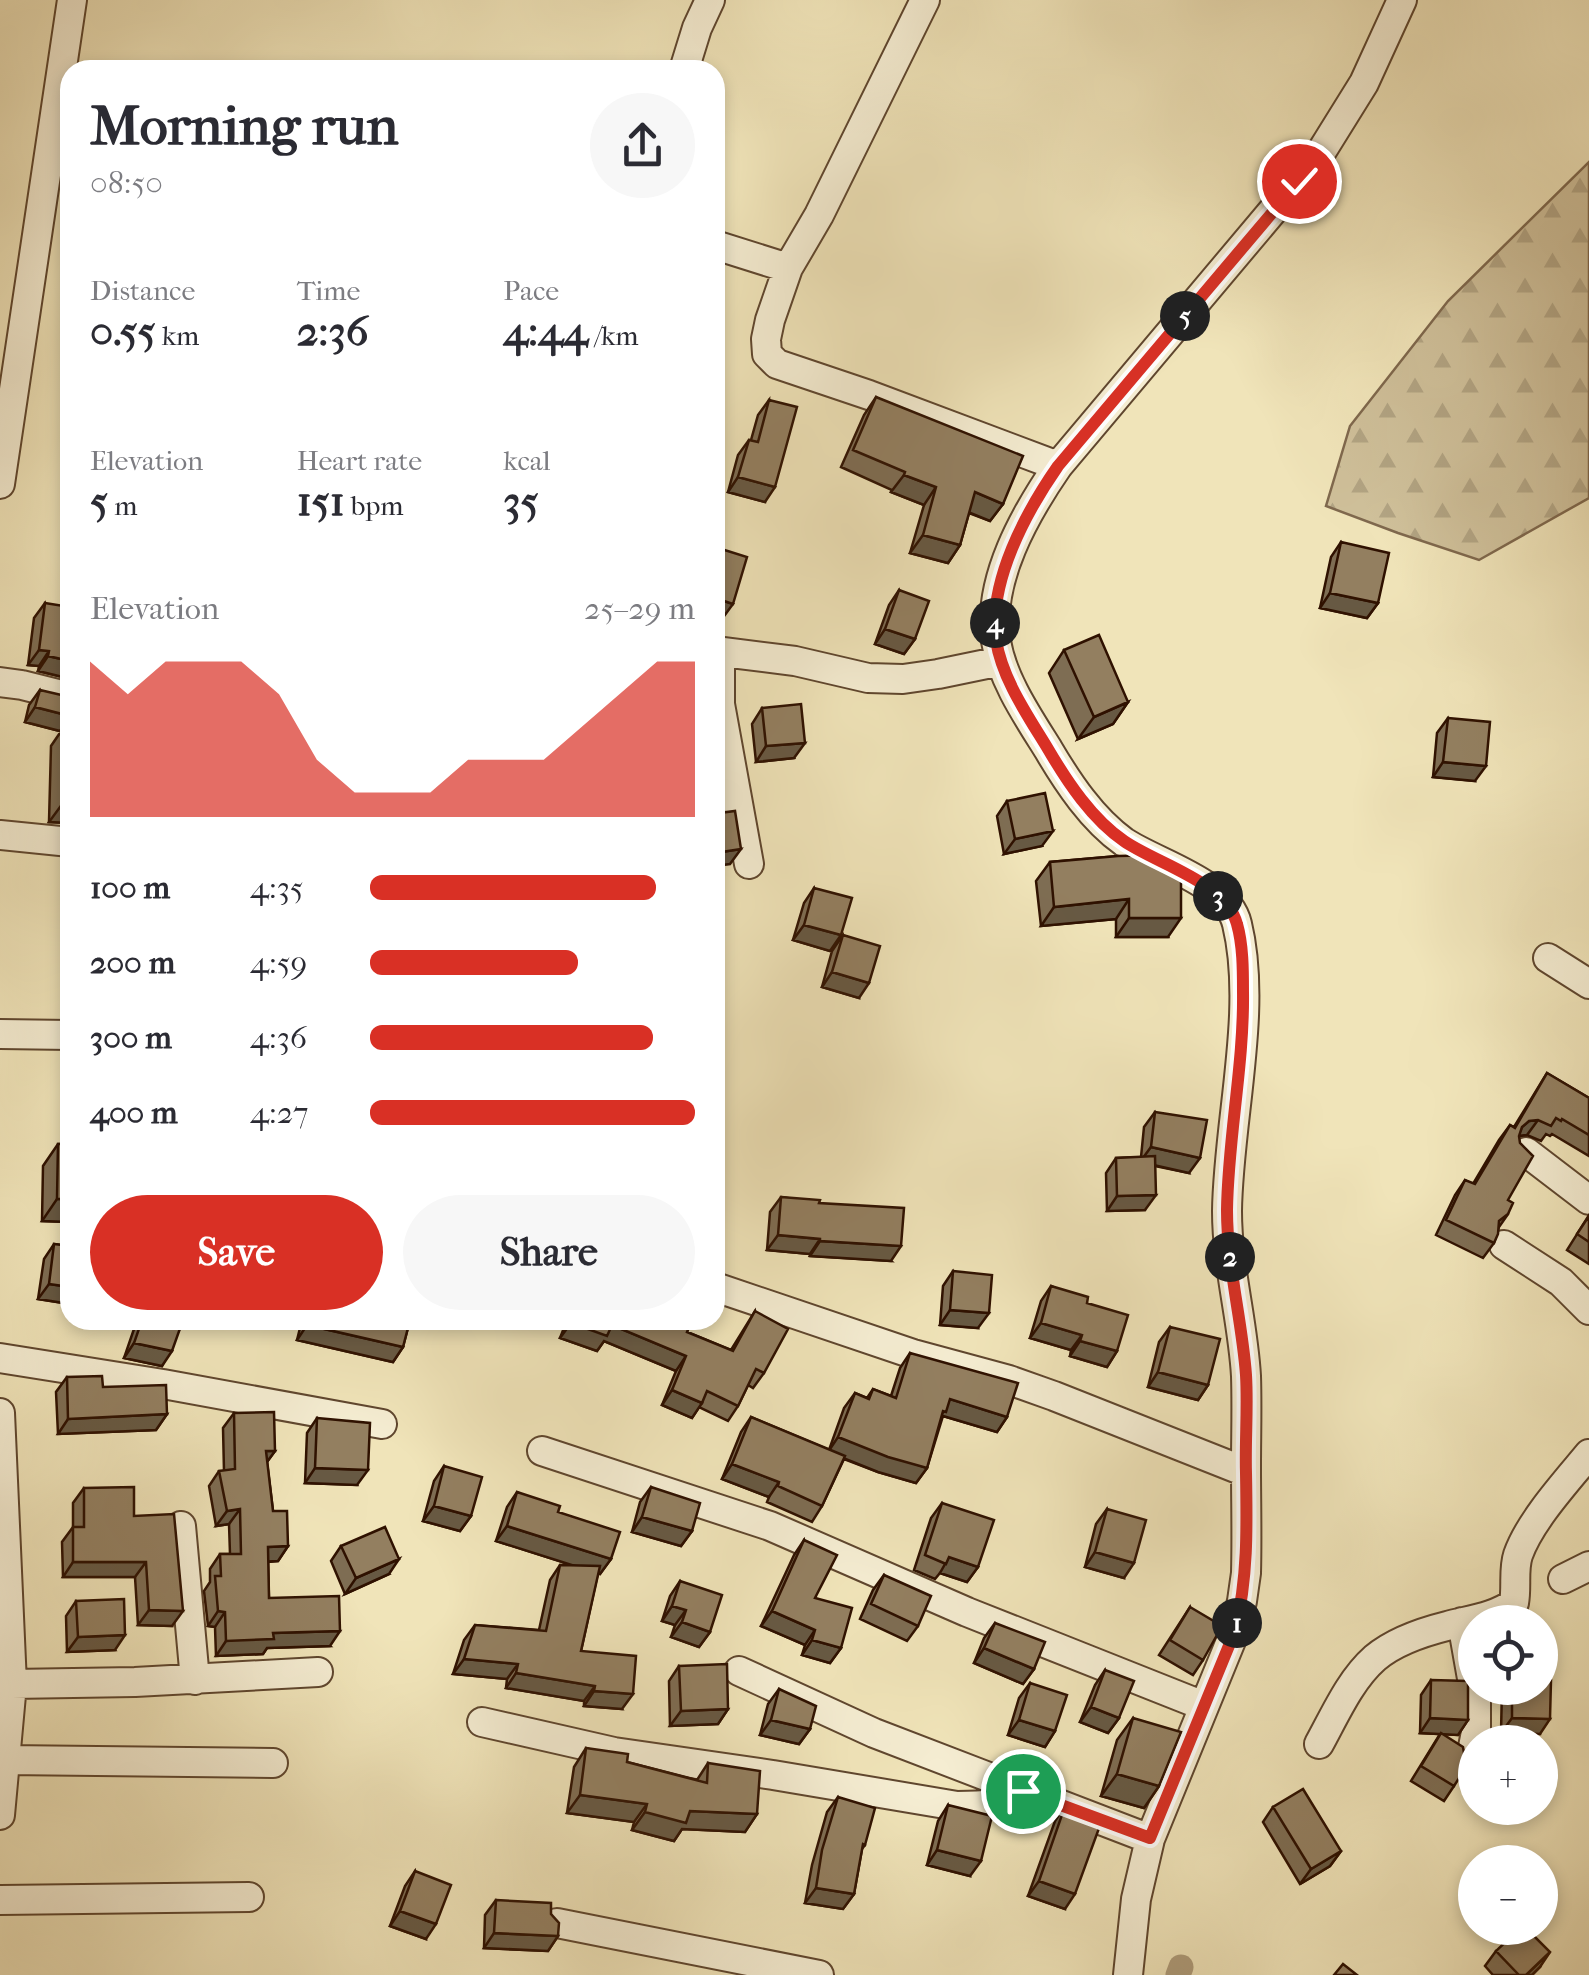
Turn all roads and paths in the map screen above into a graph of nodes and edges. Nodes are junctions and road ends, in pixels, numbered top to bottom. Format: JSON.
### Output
{"nodes":[{"id":1,"x":72,"y":0,"type":"edge"},
{"id":2,"x":710,"y":0,"type":"edge"},
{"id":3,"x":925,"y":0,"type":"edge"},
{"id":4,"x":1402,"y":0,"type":"edge"},
{"id":5,"x":63,"y":60,"type":"edge"},
{"id":6,"x":687,"y":60,"type":"edge"},
{"id":7,"x":60,"y":83,"type":"edge"},
{"id":8,"x":725,"y":249,"type":"edge"},
{"id":9,"x":788,"y":268,"type":"junction"},
{"id":10,"x":3,"y":412,"type":"edge"},
{"id":11,"x":1058,"y":466,"type":"junction"},
{"id":12,"x":0,"y":484,"type":"edge"},
{"id":13,"x":725,"y":653,"type":"edge"},
{"id":14,"x":1001,"y":661,"type":"junction"},
{"id":15,"x":0,"y":682,"type":"edge"},
{"id":16,"x":60,"y":694,"type":"edge"},
{"id":17,"x":725,"y":732,"type":"edge"},
{"id":18,"x":0,"y":835,"type":"edge"},
{"id":19,"x":60,"y":841,"type":"edge"},
{"id":20,"x":749,"y":864,"type":"dead end"},
{"id":21,"x":1548,"y":958,"type":"dead end"},
{"id":22,"x":1589,"y":984,"type":"edge"},
{"id":23,"x":0,"y":1034,"type":"edge"},
{"id":24,"x":60,"y":1035,"type":"edge"},
{"id":25,"x":1526,"y":1152,"type":"edge"},
{"id":26,"x":1589,"y":1200,"type":"edge"},
{"id":27,"x":1504,"y":1245,"type":"dead end"},
{"id":28,"x":725,"y":1290,"type":"edge"},
{"id":29,"x":1589,"y":1310,"type":"edge"},
{"id":30,"x":0,"y":1358,"type":"edge"},
{"id":31,"x":0,"y":1413,"type":"edge"},
{"id":32,"x":382,"y":1424,"type":"dead end"},
{"id":33,"x":542,"y":1451,"type":"dead end"},
{"id":34,"x":1589,"y":1454,"type":"edge"},
{"id":35,"x":1246,"y":1472,"type":"junction"},
{"id":36,"x":181,"y":1526,"type":"dead end"},
{"id":37,"x":1589,"y":1566,"type":"edge"},
{"id":38,"x":1563,"y":1579,"type":"dead end"},
{"id":39,"x":1512,"y":1605,"type":"edge"},
{"id":40,"x":1458,"y":1623,"type":"edge"},
{"id":41,"x":739,"y":1671,"type":"dead end"},
{"id":42,"x":318,"y":1672,"type":"dead end"},
{"id":43,"x":195,"y":1680,"type":"junction"},
{"id":44,"x":12,"y":1684,"type":"junction"},
{"id":45,"x":1204,"y":1706,"type":"junction"},
{"id":46,"x":482,"y":1722,"type":"dead end"},
{"id":47,"x":1319,"y":1744,"type":"dead end"},
{"id":48,"x":6,"y":1760,"type":"junction"},
{"id":49,"x":273,"y":1763,"type":"dead end"},
{"id":50,"x":1023,"y":1791,"type":"junction"},
{"id":51,"x":0,"y":1815,"type":"edge"},
{"id":52,"x":1150,"y":1838,"type":"junction"},
{"id":53,"x":249,"y":1897,"type":"dead end"},
{"id":54,"x":0,"y":1900,"type":"edge"},
{"id":55,"x":558,"y":1923,"type":"edge"},
{"id":56,"x":819,"y":1975,"type":"edge"},
{"id":57,"x":1128,"y":1975,"type":"edge"}],
"edges":[{"from":1,"to":5,"type":"street"},
{"from":2,"to":6,"type":"street"},
{"from":3,"to":9,"type":"street"},
{"from":4,"to":11,"type":"street"},
{"from":7,"to":10,"type":"street"},
{"from":8,"to":9,"type":"street"},
{"from":9,"to":11,"type":"street"},
{"from":10,"to":12,"type":"street"},
{"from":11,"to":14,"type":"street"},
{"from":13,"to":14,"type":"street"},
{"from":14,"to":35,"type":"street"},
{"from":15,"to":16,"type":"street"},
{"from":17,"to":20,"type":"street"},
{"from":18,"to":19,"type":"street"},
{"from":21,"to":22,"type":"street"},
{"from":23,"to":24,"type":"street"},
{"from":25,"to":26,"type":"street"},
{"from":27,"to":29,"type":"street"},
{"from":28,"to":35,"type":"street"},
{"from":30,"to":32,"type":"street"},
{"from":31,"to":44,"type":"street"},
{"from":33,"to":45,"type":"street"},
{"from":34,"to":39,"type":"street"},
{"from":35,"to":45,"type":"street"},
{"from":36,"to":43,"type":"street"},
{"from":37,"to":38,"type":"street"},
{"from":40,"to":47,"type":"street"},
{"from":41,"to":50,"type":"street"},
{"from":42,"to":43,"type":"street"},
{"from":43,"to":44,"type":"street"},
{"from":44,"to":48,"type":"street"},
{"from":45,"to":52,"type":"street"},
{"from":46,"to":50,"type":"street"},
{"from":48,"to":49,"type":"street"},
{"from":48,"to":51,"type":"street"},
{"from":50,"to":52,"type":"street"},
{"from":52,"to":57,"type":"street"},
{"from":53,"to":54,"type":"street"},
{"from":55,"to":56,"type":"street"}]}
